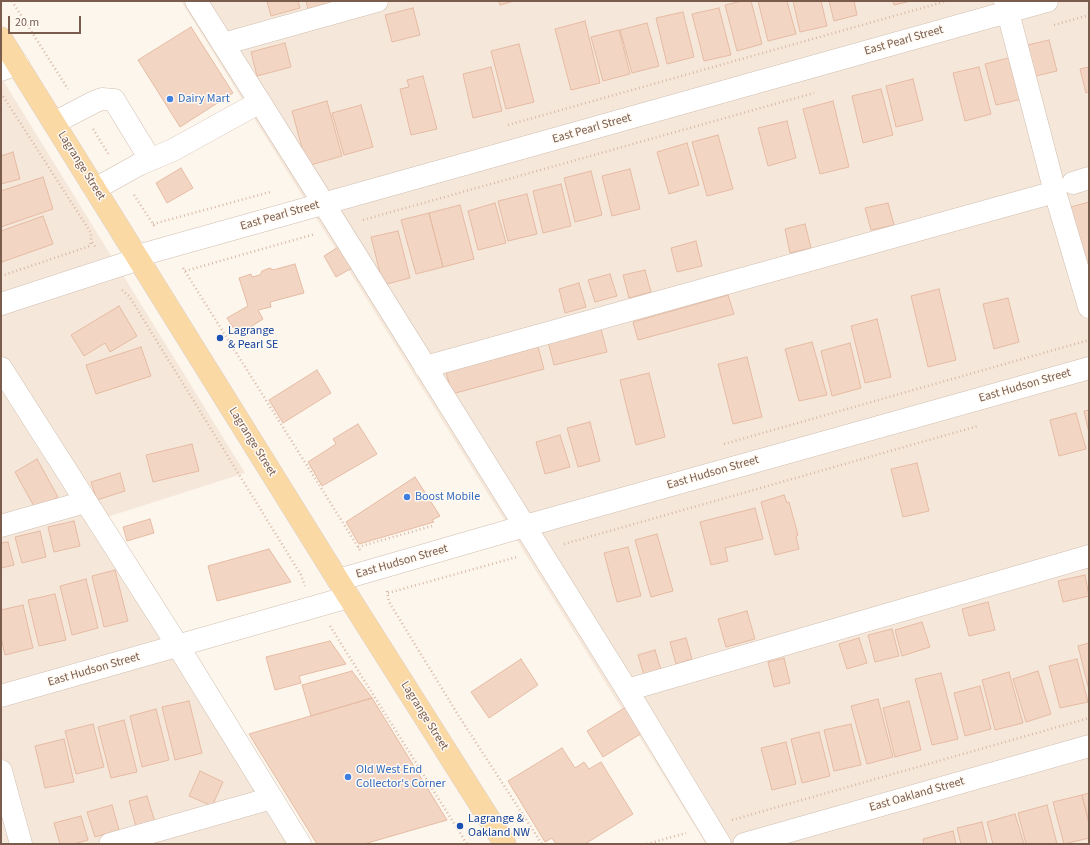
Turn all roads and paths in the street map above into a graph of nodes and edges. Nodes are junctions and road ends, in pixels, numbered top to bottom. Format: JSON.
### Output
{"nodes":[{"id":1,"x":196,"y":1,"type":"edge"},
{"id":2,"x":377,"y":1,"type":"edge"},
{"id":3,"x":947,"y":1,"type":"edge"},
{"id":4,"x":1047,"y":1,"type":"edge"},
{"id":5,"x":1006,"y":7,"type":"edge"},
{"id":6,"x":1089,"y":16,"type":"edge"},
{"id":7,"x":1052,"y":26,"type":"dead end"},
{"id":8,"x":1,"y":38,"type":"edge"},
{"id":9,"x":223,"y":44,"type":"junction"},
{"id":10,"x":9,"y":67,"type":"edge"},
{"id":11,"x":1,"y":92,"type":"edge"},
{"id":12,"x":815,"y":93,"type":"dead end"},
{"id":13,"x":260,"y":102,"type":"junction"},
{"id":14,"x":54,"y":123,"type":"junction"},
{"id":15,"x":502,"y":127,"type":"dead end"},
{"id":16,"x":150,"y":159,"type":"junction"},
{"id":17,"x":1072,"y":184,"type":"edge"},
{"id":18,"x":95,"y":189,"type":"junction"},
{"id":19,"x":272,"y":192,"type":"dead end"},
{"id":20,"x":324,"y":204,"type":"junction"},
{"id":21,"x":339,"y":227,"type":"junction"},
{"id":22,"x":91,"y":240,"type":"junction"},
{"id":23,"x":170,"y":247,"type":"junction"},
{"id":24,"x":138,"y":257,"type":"junction"},
{"id":25,"x":108,"y":268,"type":"junction"},
{"id":26,"x":185,"y":271,"type":"junction"},
{"id":27,"x":1,"y":276,"type":"edge"},
{"id":28,"x":1,"y":304,"type":"edge"},
{"id":29,"x":1089,"y":307,"type":"edge"},
{"id":30,"x":1089,"y":340,"type":"edge"},
{"id":31,"x":425,"y":367,"type":"junction"},
{"id":32,"x":1,"y":368,"type":"edge"},
{"id":33,"x":1089,"y":368,"type":"edge"},
{"id":34,"x":982,"y":424,"type":"dead end"},
{"id":35,"x":724,"y":444,"type":"dead end"},
{"id":36,"x":85,"y":502,"type":"junction"},
{"id":37,"x":1,"y":526,"type":"edge"},
{"id":38,"x":434,"y":526,"type":"dead end"},
{"id":39,"x":525,"y":526,"type":"junction"},
{"id":40,"x":358,"y":547,"type":"junction"},
{"id":41,"x":540,"y":550,"type":"junction"},
{"id":42,"x":1089,"y":556,"type":"edge"},
{"id":43,"x":372,"y":570,"type":"junction"},
{"id":44,"x":344,"y":589,"type":"junction"},
{"id":45,"x":388,"y":593,"type":"junction"},
{"id":46,"x":318,"y":606,"type":"junction"},
{"id":47,"x":178,"y":646,"type":"junction"},
{"id":48,"x":627,"y":690,"type":"junction"},
{"id":49,"x":1,"y":696,"type":"edge"},
{"id":50,"x":1089,"y":718,"type":"edge"},
{"id":51,"x":1089,"y":746,"type":"edge"},
{"id":52,"x":1,"y":771,"type":"edge"},
{"id":53,"x":272,"y":798,"type":"junction"},
{"id":54,"x":715,"y":835,"type":"edge"},
{"id":55,"x":21,"y":844,"type":"edge"},
{"id":56,"x":110,"y":844,"type":"edge"},
{"id":57,"x":300,"y":844,"type":"edge"},
{"id":58,"x":467,"y":844,"type":"edge"},
{"id":59,"x":505,"y":844,"type":"edge"},
{"id":60,"x":542,"y":844,"type":"edge"},
{"id":61,"x":647,"y":844,"type":"edge"},
{"id":62,"x":744,"y":844,"type":"edge"}],
"edges":[{"from":1,"to":9,"type":"street"},
{"from":2,"to":9,"type":"street"},
{"from":3,"to":15,"type":"path"},
{"from":4,"to":5,"type":"street","name":"East Pearl Street"},
{"from":5,"to":17,"type":"street"},
{"from":5,"to":20,"type":"street","name":"East Pearl Street"},
{"from":6,"to":7,"type":"path"},
{"from":8,"to":10,"type":"main road","name":"Lagrange Street"},
{"from":9,"to":13,"type":"street"},
{"from":10,"to":14,"type":"main road","name":"Lagrange Street"},
{"from":11,"to":22,"type":"path"},
{"from":12,"to":21,"type":"path"},
{"from":13,"to":16,"type":"street"},
{"from":13,"to":20,"type":"street"},
{"from":14,"to":16,"type":"street"},
{"from":14,"to":18,"type":"main road","name":"Lagrange Street"},
{"from":16,"to":18,"type":"street"},
{"from":17,"to":29,"type":"street"},
{"from":17,"to":31,"type":"street"},
{"from":18,"to":24,"type":"main road","name":"Lagrange Street"},
{"from":19,"to":23,"type":"path"},
{"from":20,"to":21,"type":"street"},
{"from":20,"to":23,"type":"street","name":"East Pearl Street"},
{"from":21,"to":26,"type":"path"},
{"from":21,"to":31,"type":"street"},
{"from":22,"to":25,"type":"path"},
{"from":22,"to":27,"type":"path"},
{"from":23,"to":24,"type":"street","name":"East Pearl Street"},
{"from":23,"to":26,"type":"path"},
{"from":24,"to":25,"type":"street","name":"East Pearl Street"},
{"from":24,"to":44,"type":"main road","name":"Lagrange Street"},
{"from":25,"to":28,"type":"street","name":"East Pearl Street"},
{"from":25,"to":46,"type":"path"},
{"from":26,"to":40,"type":"path"},
{"from":30,"to":35,"type":"path"},
{"from":31,"to":39,"type":"street"},
{"from":32,"to":36,"type":"street"},
{"from":33,"to":39,"type":"street","name":"East Hudson Street"},
{"from":34,"to":41,"type":"path"},
{"from":36,"to":37,"type":"street"},
{"from":36,"to":47,"type":"street"},
{"from":38,"to":40,"type":"path"},
{"from":39,"to":41,"type":"street"},
{"from":39,"to":43,"type":"street","name":"East Hudson Street"},
{"from":40,"to":43,"type":"path"},
{"from":41,"to":45,"type":"path"},
{"from":41,"to":48,"type":"street"},
{"from":42,"to":48,"type":"street"},
{"from":43,"to":44,"type":"street","name":"East Hudson Street"},
{"from":43,"to":45,"type":"path"},
{"from":44,"to":46,"type":"street","name":"East Hudson Street"},
{"from":44,"to":59,"type":"main road","name":"Lagrange Street"},
{"from":45,"to":60,"type":"path"},
{"from":46,"to":47,"type":"street","name":"East Hudson Street"},
{"from":46,"to":58,"type":"path"},
{"from":47,"to":49,"type":"street","name":"East Hudson Street"},
{"from":47,"to":53,"type":"street"},
{"from":48,"to":54,"type":"street"},
{"from":50,"to":54,"type":"path"},
{"from":51,"to":62,"type":"street","name":"East Oakland Street"},
{"from":52,"to":55,"type":"street"},
{"from":53,"to":56,"type":"street"},
{"from":53,"to":57,"type":"street"},
{"from":54,"to":61,"type":"path"}]}
